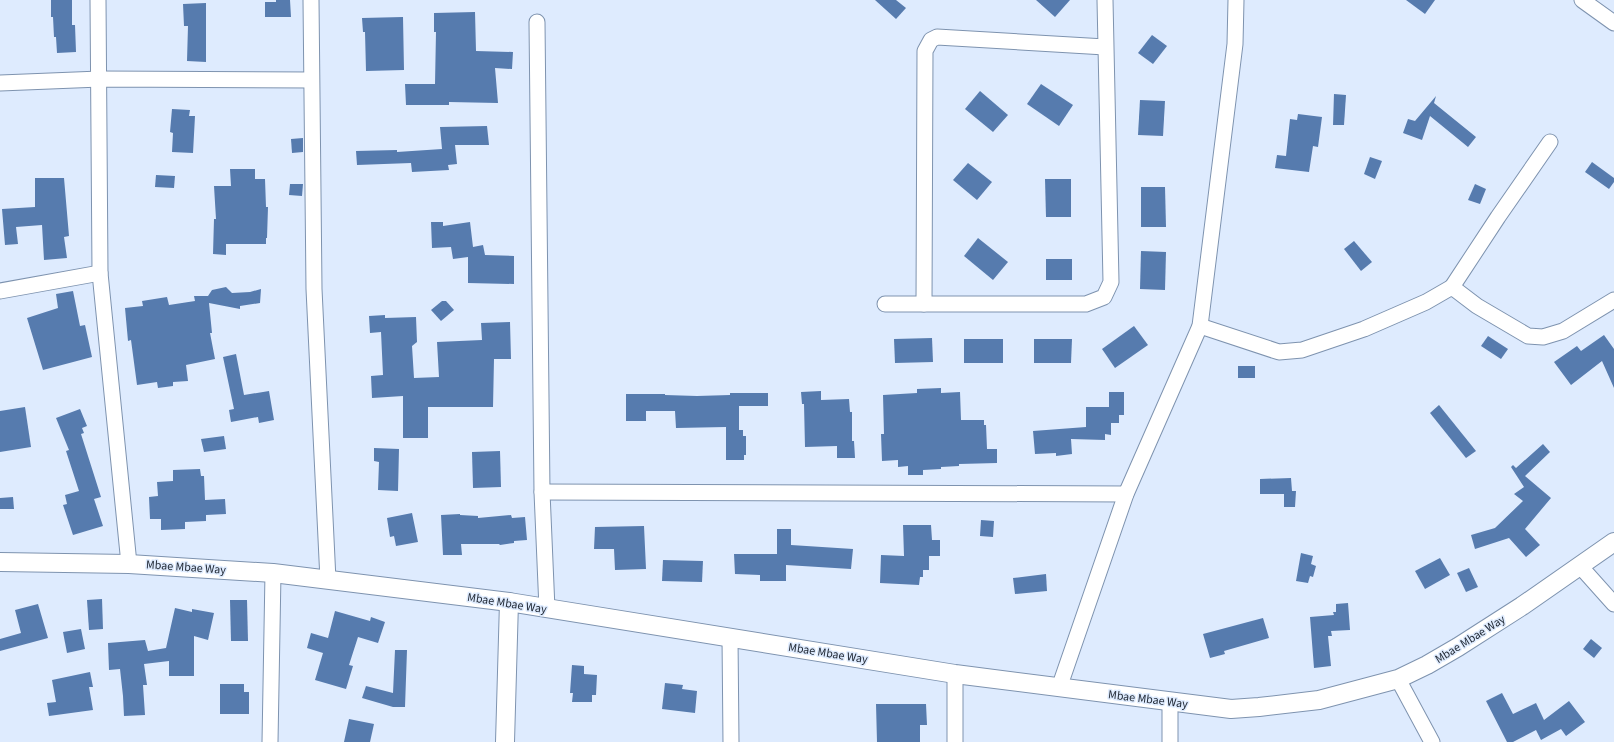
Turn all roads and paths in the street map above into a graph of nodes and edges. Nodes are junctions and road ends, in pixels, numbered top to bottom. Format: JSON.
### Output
{"nodes":[{"id":1,"x":98,"y":0,"type":"edge"},
{"id":2,"x":311,"y":0,"type":"edge"},
{"id":3,"x":1105,"y":0,"type":"edge"},
{"id":4,"x":1236,"y":0,"type":"edge"},
{"id":5,"x":1582,"y":0,"type":"edge"},
{"id":6,"x":537,"y":22,"type":"dead end"},
{"id":7,"x":1614,"y":23,"type":"edge"},
{"id":8,"x":1105,"y":47,"type":"junction"},
{"id":9,"x":100,"y":79,"type":"junction"},
{"id":10,"x":311,"y":80,"type":"junction"},
{"id":11,"x":0,"y":83,"type":"edge"},
{"id":12,"x":1550,"y":142,"type":"dead end"},
{"id":13,"x":100,"y":273,"type":"junction"},
{"id":14,"x":1452,"y":287,"type":"junction"},
{"id":15,"x":0,"y":291,"type":"edge"},
{"id":16,"x":1614,"y":300,"type":"edge"},
{"id":17,"x":885,"y":304,"type":"dead end"},
{"id":18,"x":924,"y":304,"type":"junction"},
{"id":19,"x":1200,"y":326,"type":"junction"},
{"id":20,"x":542,"y":492,"type":"junction"},
{"id":21,"x":1126,"y":494,"type":"junction"},
{"id":22,"x":1614,"y":542,"type":"edge"},
{"id":23,"x":0,"y":562,"type":"edge"},
{"id":24,"x":129,"y":564,"type":"junction"},
{"id":25,"x":1580,"y":566,"type":"junction"},
{"id":26,"x":273,"y":573,"type":"junction"},
{"id":27,"x":328,"y":580,"type":"junction"},
{"id":28,"x":509,"y":602,"type":"junction"},
{"id":29,"x":1614,"y":604,"type":"edge"},
{"id":30,"x":547,"y":609,"type":"junction"},
{"id":31,"x":730,"y":637,"type":"junction"},
{"id":32,"x":955,"y":674,"type":"junction"},
{"id":33,"x":1398,"y":679,"type":"junction"},
{"id":34,"x":1059,"y":688,"type":"junction"},
{"id":35,"x":1170,"y":702,"type":"junction"},
{"id":36,"x":270,"y":742,"type":"edge"},
{"id":37,"x":505,"y":742,"type":"edge"},
{"id":38,"x":731,"y":742,"type":"edge"},
{"id":39,"x":955,"y":742,"type":"edge"},
{"id":40,"x":1170,"y":742,"type":"edge"},
{"id":41,"x":1432,"y":742,"type":"edge"}],
"edges":[{"from":1,"to":9,"type":"street"},
{"from":2,"to":10,"type":"street"},
{"from":3,"to":8,"type":"street"},
{"from":4,"to":19,"type":"street"},
{"from":5,"to":7,"type":"street"},
{"from":6,"to":20,"type":"street"},
{"from":8,"to":18,"type":"street"},
{"from":8,"to":18,"type":"street"},
{"from":9,"to":10,"type":"street"},
{"from":9,"to":11,"type":"street"},
{"from":9,"to":13,"type":"street"},
{"from":10,"to":27,"type":"street"},
{"from":12,"to":14,"type":"street"},
{"from":13,"to":15,"type":"street"},
{"from":13,"to":24,"type":"street"},
{"from":14,"to":16,"type":"street"},
{"from":14,"to":19,"type":"street"},
{"from":17,"to":18,"type":"street"},
{"from":19,"to":21,"type":"street"},
{"from":20,"to":21,"type":"street"},
{"from":20,"to":30,"type":"street"},
{"from":21,"to":34,"type":"street"},
{"from":22,"to":25,"type":"street","name":"Mbae Mbae Way"},
{"from":23,"to":24,"type":"street","name":"Mbae Mbae Way"},
{"from":24,"to":26,"type":"street","name":"Mbae Mbae Way"},
{"from":25,"to":29,"type":"street"},
{"from":25,"to":33,"type":"street","name":"Mbae Mbae Way"},
{"from":26,"to":27,"type":"street","name":"Mbae Mbae Way"},
{"from":26,"to":36,"type":"street"},
{"from":27,"to":28,"type":"street","name":"Mbae Mbae Way"},
{"from":28,"to":30,"type":"street","name":"Mbae Mbae Way"},
{"from":28,"to":37,"type":"street"},
{"from":30,"to":31,"type":"street","name":"Mbae Mbae Way"},
{"from":31,"to":32,"type":"street","name":"Mbae Mbae Way"},
{"from":31,"to":38,"type":"street"},
{"from":32,"to":34,"type":"street","name":"Mbae Mbae Way"},
{"from":32,"to":39,"type":"street"},
{"from":33,"to":35,"type":"street","name":"Mbae Mbae Way"},
{"from":33,"to":41,"type":"street"},
{"from":34,"to":35,"type":"street","name":"Mbae Mbae Way"},
{"from":35,"to":40,"type":"street"}]}
